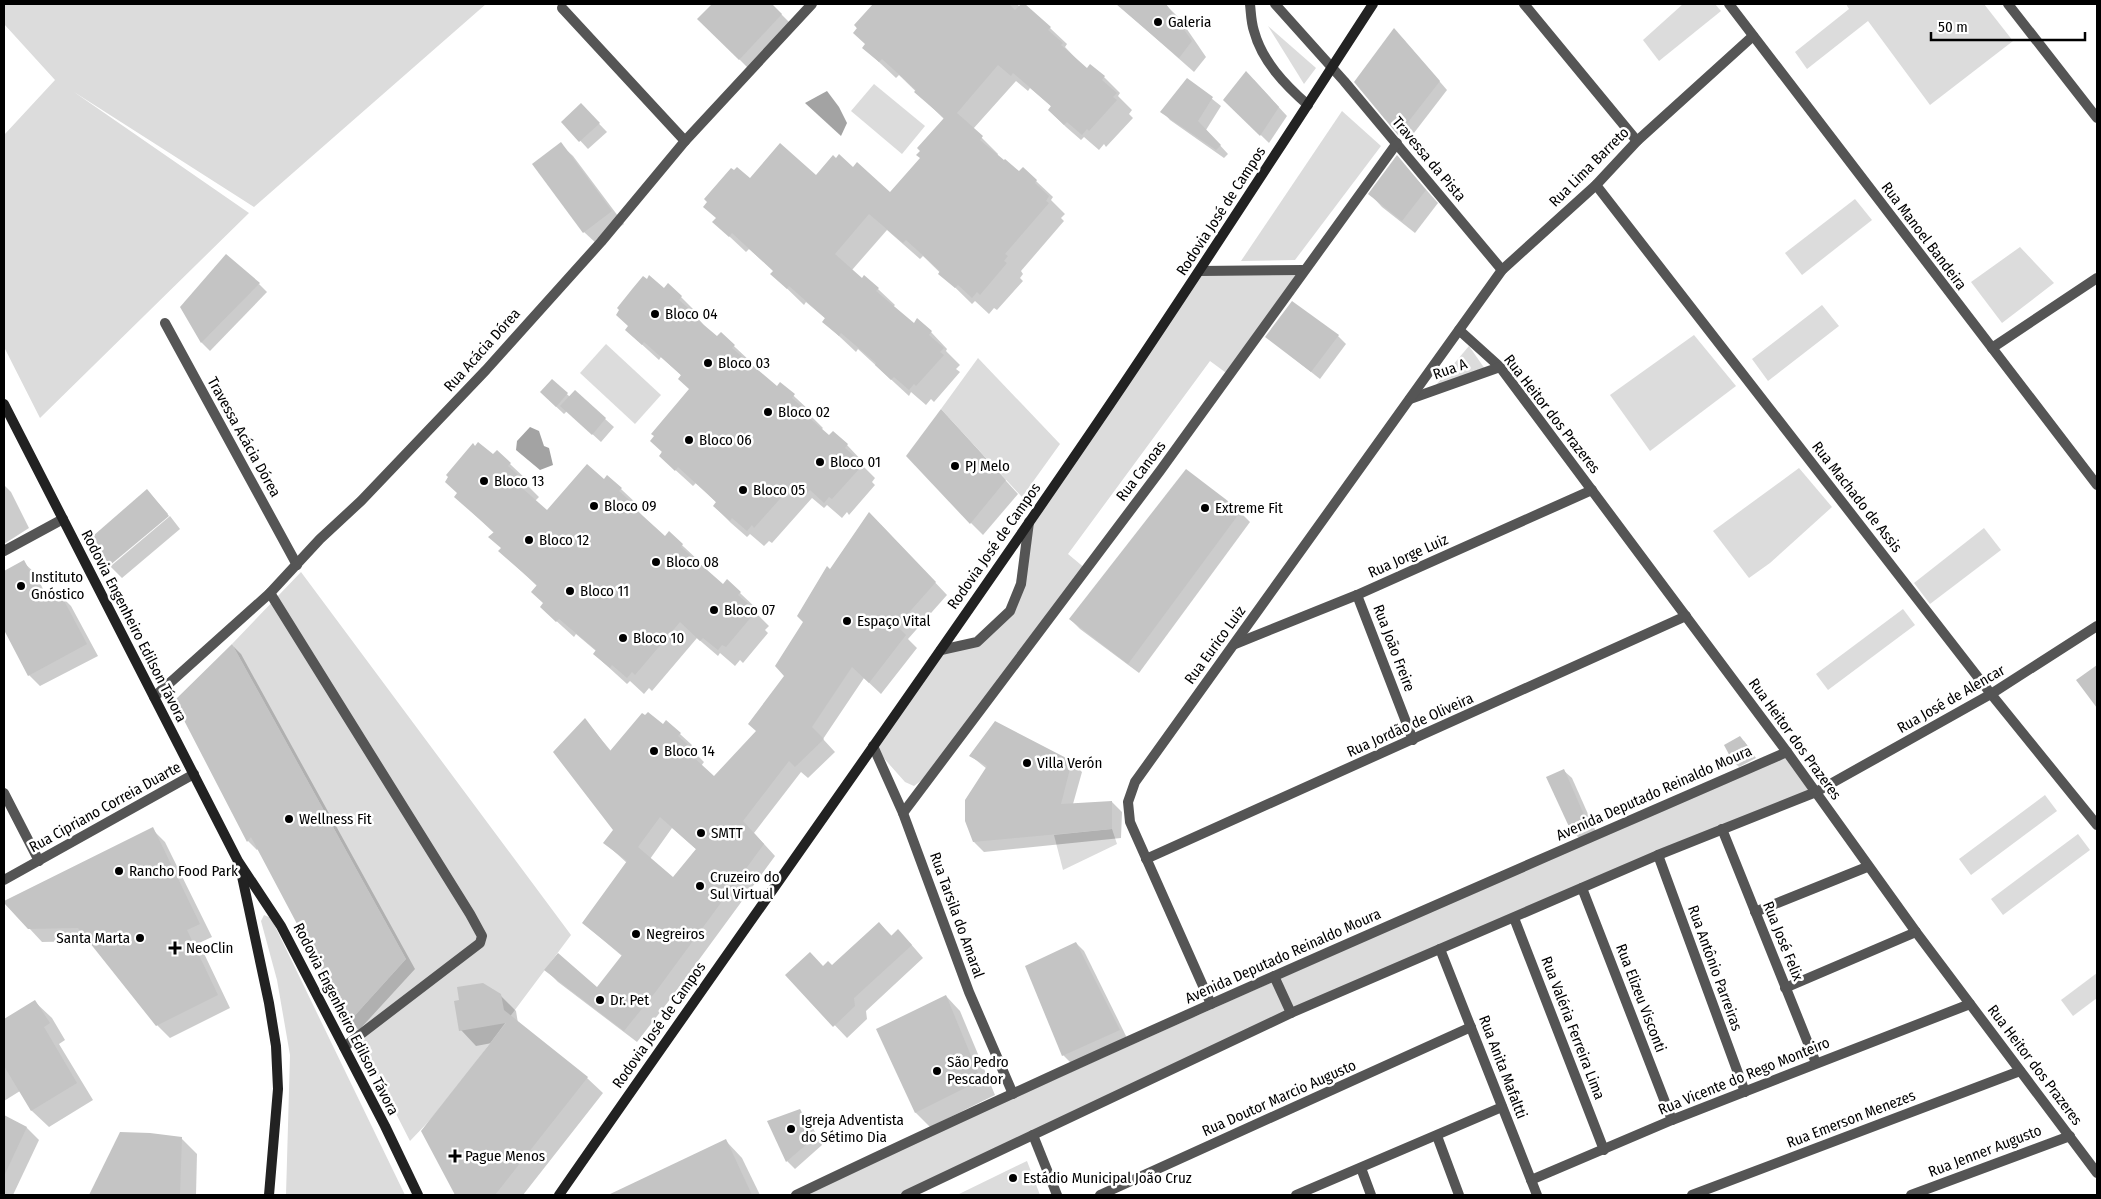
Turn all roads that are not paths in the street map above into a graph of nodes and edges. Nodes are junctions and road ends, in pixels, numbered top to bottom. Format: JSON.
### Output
{"nodes":[{"id":1,"x":1250,"y":4,"type":"edge"},
{"id":2,"x":1275,"y":4,"type":"edge"},
{"id":3,"x":1373,"y":4,"type":"edge"},
{"id":4,"x":1524,"y":4,"type":"edge"},
{"id":5,"x":1729,"y":4,"type":"edge"},
{"id":6,"x":2008,"y":4,"type":"edge"},
{"id":7,"x":807,"y":6,"type":"edge"},
{"id":8,"x":562,"y":8,"type":"dead end"},
{"id":9,"x":1753,"y":36,"type":"junction"},
{"id":10,"x":1332,"y":68,"type":"junction"},
{"id":11,"x":1308,"y":105,"type":"junction"},
{"id":12,"x":2097,"y":118,"type":"edge"},
{"id":13,"x":1637,"y":140,"type":"junction"},
{"id":14,"x":685,"y":141,"type":"junction"},
{"id":15,"x":1397,"y":143,"type":"junction"},
{"id":16,"x":1596,"y":185,"type":"junction"},
{"id":17,"x":1200,"y":270,"type":"junction"},
{"id":18,"x":1304,"y":270,"type":"junction"},
{"id":19,"x":1502,"y":270,"type":"junction"},
{"id":20,"x":2097,"y":278,"type":"edge"},
{"id":21,"x":165,"y":323,"type":"dead end"},
{"id":22,"x":1459,"y":330,"type":"junction"},
{"id":23,"x":1992,"y":348,"type":"junction"},
{"id":24,"x":1500,"y":367,"type":"junction"},
{"id":25,"x":1410,"y":400,"type":"junction"},
{"id":26,"x":4,"y":404,"type":"edge"},
{"id":27,"x":2097,"y":485,"type":"edge"},
{"id":28,"x":1592,"y":490,"type":"junction"},
{"id":29,"x":62,"y":519,"type":"junction"},
{"id":30,"x":1029,"y":522,"type":"junction"},
{"id":31,"x":4,"y":551,"type":"edge"},
{"id":32,"x":297,"y":565,"type":"junction"},
{"id":33,"x":270,"y":593,"type":"junction"},
{"id":34,"x":1357,"y":595,"type":"junction"},
{"id":35,"x":1686,"y":616,"type":"junction"},
{"id":36,"x":2097,"y":626,"type":"edge"},
{"id":37,"x":1234,"y":645,"type":"junction"},
{"id":38,"x":941,"y":650,"type":"junction"},
{"id":39,"x":1990,"y":694,"type":"junction"},
{"id":40,"x":154,"y":697,"type":"junction"},
{"id":41,"x":1413,"y":740,"type":"junction"},
{"id":42,"x":872,"y":746,"type":"junction"},
{"id":43,"x":1787,"y":752,"type":"junction"},
{"id":44,"x":194,"y":774,"type":"junction"},
{"id":45,"x":1816,"y":792,"type":"junction"},
{"id":46,"x":4,"y":793,"type":"edge"},
{"id":47,"x":903,"y":814,"type":"junction"},
{"id":48,"x":2097,"y":825,"type":"edge"},
{"id":49,"x":1722,"y":829,"type":"junction"},
{"id":50,"x":1658,"y":855,"type":"junction"},
{"id":51,"x":1146,"y":859,"type":"junction"},
{"id":52,"x":39,"y":861,"type":"junction"},
{"id":53,"x":238,"y":861,"type":"junction"},
{"id":54,"x":1867,"y":866,"type":"junction"},
{"id":55,"x":4,"y":880,"type":"edge"},
{"id":56,"x":1582,"y":888,"type":"junction"},
{"id":57,"x":1755,"y":912,"type":"junction"},
{"id":58,"x":1514,"y":918,"type":"junction"},
{"id":59,"x":1916,"y":932,"type":"junction"},
{"id":60,"x":1440,"y":949,"type":"junction"},
{"id":61,"x":1274,"y":976,"type":"junction"},
{"id":62,"x":1786,"y":988,"type":"junction"},
{"id":63,"x":1211,"y":1004,"type":"junction"},
{"id":64,"x":1970,"y":1004,"type":"junction"},
{"id":65,"x":1291,"y":1013,"type":"junction"},
{"id":66,"x":1471,"y":1027,"type":"junction"},
{"id":67,"x":344,"y":1047,"type":"junction"},
{"id":68,"x":1816,"y":1063,"type":"junction"},
{"id":69,"x":2020,"y":1070,"type":"junction"},
{"id":70,"x":1745,"y":1092,"type":"junction"},
{"id":71,"x":1013,"y":1094,"type":"junction"},
{"id":72,"x":1502,"y":1108,"type":"junction"},
{"id":73,"x":1672,"y":1120,"type":"junction"},
{"id":74,"x":1033,"y":1135,"type":"junction"},
{"id":75,"x":1437,"y":1136,"type":"junction"},
{"id":76,"x":2070,"y":1136,"type":"junction"},
{"id":77,"x":1604,"y":1150,"type":"junction"},
{"id":78,"x":1360,"y":1168,"type":"junction"},
{"id":79,"x":2097,"y":1173,"type":"edge"},
{"id":80,"x":1531,"y":1180,"type":"junction"},
{"id":81,"x":270,"y":1195,"type":"edge"},
{"id":82,"x":418,"y":1195,"type":"edge"},
{"id":83,"x":559,"y":1195,"type":"edge"},
{"id":84,"x":796,"y":1195,"type":"edge"},
{"id":85,"x":906,"y":1195,"type":"edge"},
{"id":86,"x":1057,"y":1195,"type":"edge"},
{"id":87,"x":1100,"y":1195,"type":"edge"},
{"id":88,"x":1296,"y":1195,"type":"edge"},
{"id":89,"x":1371,"y":1195,"type":"edge"},
{"id":90,"x":1459,"y":1195,"type":"edge"},
{"id":91,"x":1537,"y":1195,"type":"edge"},
{"id":92,"x":1692,"y":1195,"type":"edge"},
{"id":93,"x":1911,"y":1195,"type":"edge"}],
"edges":[{"from":1,"to":11,"type":"street"},
{"from":2,"to":10,"type":"street","name":"Travessa da Pista"},
{"from":3,"to":10,"type":"main road","name":"Rodovia José de Campos"},
{"from":4,"to":13,"type":"street"},
{"from":5,"to":9,"type":"street","name":"Rua Manoel Bandeira"},
{"from":6,"to":12,"type":"street"},
{"from":7,"to":14,"type":"street","name":"Rua Acácia Dórea"},
{"from":8,"to":14,"type":"street"},
{"from":9,"to":13,"type":"street","name":"Rua Lima Barreto"},
{"from":9,"to":23,"type":"street","name":"Rua Manoel Bandeira"},
{"from":10,"to":11,"type":"main road","name":"Rodovia José de Campos"},
{"from":10,"to":15,"type":"street","name":"Travessa da Pista"},
{"from":11,"to":17,"type":"main road","name":"Rodovia José de Campos"},
{"from":13,"to":16,"type":"street","name":"Rua Lima Barreto"},
{"from":14,"to":32,"type":"street","name":"Rua Acácia Dórea"},
{"from":15,"to":18,"type":"street","name":"Rua Canoas"},
{"from":15,"to":19,"type":"street","name":"Travessa da Pista"},
{"from":16,"to":19,"type":"street","name":"Rua Lima Barreto"},
{"from":16,"to":39,"type":"street","name":"Rua Machado de Assis"},
{"from":17,"to":18,"type":"street"},
{"from":17,"to":30,"type":"main road","name":"Rodovia José de Campos"},
{"from":18,"to":47,"type":"street","name":"Rua Canoas"},
{"from":19,"to":22,"type":"street","name":"Rua Lima Barreto"},
{"from":20,"to":23,"type":"street"},
{"from":21,"to":32,"type":"street","name":"Travessa Acácia Dórea"},
{"from":22,"to":24,"type":"street","name":"Rua Heitor dos Prazeres"},
{"from":22,"to":25,"type":"street","name":"Rua Eurico Luiz"},
{"from":23,"to":27,"type":"street","name":"Rua Manoel Bandeira"},
{"from":24,"to":25,"type":"street","name":"Rua A"},
{"from":24,"to":28,"type":"street","name":"Rua Heitor dos Prazeres"},
{"from":25,"to":37,"type":"street","name":"Rua Eurico Luiz"},
{"from":26,"to":29,"type":"main road","name":"Rodovia Engenheiro Edilson Távora"},
{"from":28,"to":34,"type":"street","name":"Rua Jorge Luiz"},
{"from":28,"to":35,"type":"street","name":"Rua Heitor dos Prazeres"},
{"from":29,"to":31,"type":"street"},
{"from":29,"to":40,"type":"main road","name":"Rodovia Engenheiro Edilson Távora"},
{"from":30,"to":38,"type":"main road","name":"Rodovia José de Campos"},
{"from":30,"to":38,"type":"street"},
{"from":32,"to":33,"type":"street","name":"Rua Acácia Dórea"},
{"from":33,"to":40,"type":"street","name":"Rua Acácia Dórea"},
{"from":33,"to":67,"type":"street"},
{"from":34,"to":37,"type":"street","name":"Rua Jorge Luiz"},
{"from":34,"to":41,"type":"street","name":"Rua João Freire"},
{"from":35,"to":41,"type":"street","name":"Rua Jordão de Oliveira"},
{"from":35,"to":43,"type":"street","name":"Rua Heitor dos Prazeres"},
{"from":36,"to":39,"type":"street","name":"Rua José de Alencar"},
{"from":37,"to":51,"type":"street","name":"Rua Eurico Luiz"},
{"from":38,"to":42,"type":"main road","name":"Rodovia José de Campos"},
{"from":39,"to":45,"type":"street","name":"Rua José de Alencar"},
{"from":39,"to":48,"type":"street","name":"Rua Machado de Assis"},
{"from":40,"to":44,"type":"main road","name":"Rodovia Engenheiro Edilson Távora"},
{"from":41,"to":51,"type":"street","name":"Rua Jordão de Oliveira"},
{"from":42,"to":47,"type":"street","name":"Rua Tarsila do Amaral"},
{"from":42,"to":83,"type":"main road","name":"Rodovia José de Campos"},
{"from":43,"to":45,"type":"street","name":"Rua Heitor dos Prazeres"},
{"from":43,"to":61,"type":"street","name":"Avenida Deputado Reinaldo Moura"},
{"from":44,"to":52,"type":"street","name":"Rua Cipriano Correia Duarte"},
{"from":44,"to":53,"type":"main road","name":"Rodovia Engenheiro Edilson Távora"},
{"from":45,"to":49,"type":"street"},
{"from":45,"to":54,"type":"street","name":"Rua Heitor dos Prazeres"},
{"from":46,"to":52,"type":"street"},
{"from":47,"to":71,"type":"street","name":"Rua Tarsila do Amaral"},
{"from":49,"to":50,"type":"street"},
{"from":49,"to":57,"type":"street","name":"Rua José Felix"},
{"from":50,"to":56,"type":"street"},
{"from":50,"to":70,"type":"street","name":"Rua Antônio Parreiras"},
{"from":51,"to":63,"type":"street","name":"Rua Eurico Luiz"},
{"from":52,"to":55,"type":"street","name":"Rua Cipriano Correia Duarte"},
{"from":53,"to":67,"type":"main road","name":"Rodovia Engenheiro Edilson Távora"},
{"from":53,"to":81,"type":"main road","name":"Rodovia Engenheiro Edilson Távora"},
{"from":54,"to":57,"type":"street"},
{"from":54,"to":59,"type":"street","name":"Rua Heitor dos Prazeres"},
{"from":56,"to":58,"type":"street"},
{"from":56,"to":73,"type":"street","name":"Rua Elizeu Visconti"},
{"from":57,"to":62,"type":"street","name":"Rua José Felix"},
{"from":58,"to":60,"type":"street"},
{"from":58,"to":77,"type":"street","name":"Rua Valéria Ferreira Lima"},
{"from":59,"to":62,"type":"street"},
{"from":59,"to":64,"type":"street","name":"Rua Heitor dos Prazeres"},
{"from":60,"to":65,"type":"street"},
{"from":60,"to":66,"type":"street","name":"Rua Anita Mafaltti"},
{"from":61,"to":63,"type":"street","name":"Avenida Deputado Reinaldo Moura"},
{"from":61,"to":65,"type":"street"},
{"from":62,"to":68,"type":"street","name":"Rua José Felix"},
{"from":63,"to":71,"type":"street","name":"Avenida Deputado Reinaldo Moura"},
{"from":64,"to":68,"type":"street","name":"Rua Vicente do Rego Monteiro"},
{"from":64,"to":69,"type":"street","name":"Rua Heitor dos Prazeres"},
{"from":65,"to":74,"type":"street"},
{"from":66,"to":72,"type":"street","name":"Rua Anita Mafaltti"},
{"from":66,"to":87,"type":"street","name":"Rua Doutor Marcio Augusto"},
{"from":67,"to":82,"type":"main road","name":"Rodovia Engenheiro Edilson Távora"},
{"from":68,"to":70,"type":"street","name":"Rua Vicente do Rego Monteiro"},
{"from":69,"to":76,"type":"street","name":"Rua Heitor dos Prazeres"},
{"from":69,"to":92,"type":"street","name":"Rua Emerson Menezes"},
{"from":70,"to":73,"type":"street","name":"Rua Vicente do Rego Monteiro"},
{"from":71,"to":84,"type":"street","name":"Avenida Deputado Reinaldo Moura"},
{"from":72,"to":75,"type":"street"},
{"from":72,"to":80,"type":"street","name":"Rua Anita Mafaltti"},
{"from":73,"to":77,"type":"street","name":"Rua Vicente do Rego Monteiro"},
{"from":74,"to":85,"type":"street"},
{"from":74,"to":86,"type":"street"},
{"from":75,"to":78,"type":"street"},
{"from":75,"to":90,"type":"street"},
{"from":76,"to":79,"type":"street","name":"Rua Heitor dos Prazeres"},
{"from":76,"to":93,"type":"street","name":"Rua Jenner Augusto"},
{"from":77,"to":80,"type":"street","name":"Rua Vicente do Rego Monteiro"},
{"from":78,"to":88,"type":"street"},
{"from":78,"to":89,"type":"street"},
{"from":80,"to":91,"type":"street","name":"Rua Anita Mafaltti"}]}
